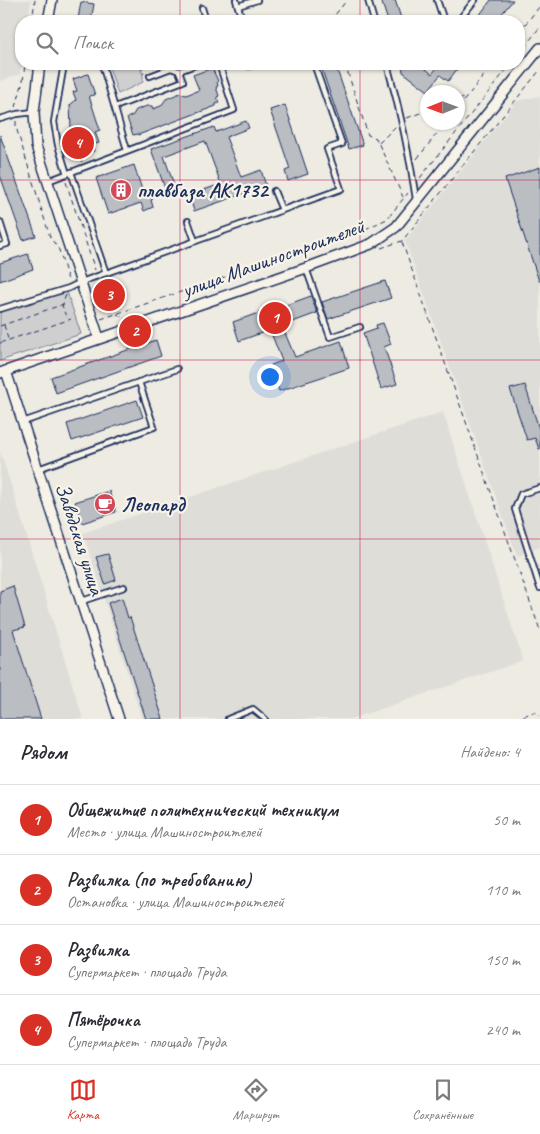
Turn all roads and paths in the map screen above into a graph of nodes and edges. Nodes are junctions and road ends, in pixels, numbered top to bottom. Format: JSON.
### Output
{"nodes":[{"id":1,"x":35,"y":0,"type":"edge"},
{"id":2,"x":52,"y":0,"type":"edge"},
{"id":3,"x":236,"y":0,"type":"edge"},
{"id":4,"x":257,"y":0,"type":"edge"},
{"id":5,"x":346,"y":0,"type":"edge"},
{"id":6,"x":368,"y":0,"type":"edge"},
{"id":7,"x":437,"y":0,"type":"edge"},
{"id":8,"x":475,"y":0,"type":"edge"},
{"id":9,"x":238,"y":6,"type":"junction"},
{"id":10,"x":540,"y":6,"type":"edge"},
{"id":11,"x":202,"y":8,"type":"dead end"},
{"id":12,"x":33,"y":15,"type":"edge"},
{"id":13,"x":49,"y":15,"type":"edge"},
{"id":14,"x":204,"y":15,"type":"edge"},
{"id":15,"x":241,"y":15,"type":"edge"},
{"id":16,"x":335,"y":15,"type":"edge"},
{"id":17,"x":372,"y":15,"type":"edge"},
{"id":18,"x":442,"y":15,"type":"edge"},
{"id":19,"x":463,"y":15,"type":"edge"},
{"id":20,"x":525,"y":25,"type":"edge"},
{"id":21,"x":540,"y":27,"type":"edge"},
{"id":22,"x":525,"y":46,"type":"edge"},
{"id":23,"x":540,"y":48,"type":"edge"},
{"id":24,"x":525,"y":67,"type":"edge"},
{"id":25,"x":24,"y":70,"type":"edge"},
{"id":26,"x":39,"y":70,"type":"edge"},
{"id":27,"x":63,"y":70,"type":"edge"},
{"id":28,"x":104,"y":70,"type":"edge"},
{"id":29,"x":166,"y":70,"type":"edge"},
{"id":30,"x":221,"y":70,"type":"edge"},
{"id":31,"x":316,"y":70,"type":"edge"},
{"id":32,"x":347,"y":70,"type":"edge"},
{"id":33,"x":389,"y":70,"type":"edge"},
{"id":34,"x":488,"y":70,"type":"edge"},
{"id":35,"x":506,"y":70,"type":"edge"},
{"id":36,"x":522,"y":70,"type":"edge"},
{"id":37,"x":540,"y":70,"type":"edge"},
{"id":38,"x":179,"y":71,"type":"edge"},
{"id":39,"x":150,"y":76,"type":"dead end"},
{"id":40,"x":467,"y":96,"type":"joint"},
{"id":41,"x":465,"y":99,"type":"edge"},
{"id":42,"x":114,"y":107,"type":"junction"},
{"id":43,"x":34,"y":112,"type":"junction"},
{"id":44,"x":17,"y":114,"type":"junction"},
{"id":45,"x":0,"y":119,"type":"edge"},
{"id":46,"x":440,"y":130,"type":"edge"},
{"id":47,"x":127,"y":150,"type":"junction"},
{"id":48,"x":412,"y":165,"type":"junction"},
{"id":49,"x":67,"y":174,"type":"junction"},
{"id":50,"x":48,"y":181,"type":"junction"},
{"id":51,"x":414,"y":185,"type":"junction"},
{"id":52,"x":274,"y":191,"type":"dead end"},
{"id":53,"x":403,"y":198,"type":"junction"},
{"id":54,"x":417,"y":201,"type":"junction"},
{"id":55,"x":282,"y":210,"type":"junction"},
{"id":56,"x":188,"y":221,"type":"dead end"},
{"id":57,"x":0,"y":222,"type":"edge"},
{"id":58,"x":195,"y":241,"type":"junction"},
{"id":59,"x":0,"y":246,"type":"edge"},
{"id":60,"x":306,"y":268,"type":"junction"},
{"id":61,"x":106,"y":273,"type":"junction"},
{"id":62,"x":97,"y":276,"type":"junction"},
{"id":63,"x":81,"y":282,"type":"junction"},
{"id":64,"x":69,"y":288,"type":"junction"},
{"id":65,"x":63,"y":304,"type":"junction"},
{"id":66,"x":0,"y":309,"type":"edge"},
{"id":67,"x":71,"y":319,"type":"dead end"},
{"id":68,"x":67,"y":320,"type":"junction"},
{"id":69,"x":94,"y":322,"type":"junction"},
{"id":70,"x":4,"y":324,"type":"junction"},
{"id":71,"x":0,"y":326,"type":"edge"},
{"id":72,"x":360,"y":327,"type":"dead end"},
{"id":73,"x":99,"y":338,"type":"junction"},
{"id":74,"x":9,"y":340,"type":"junction"},
{"id":75,"x":0,"y":343,"type":"edge"},
{"id":76,"x":177,"y":369,"type":"dead end"},
{"id":77,"x":3,"y":372,"type":"edge"},
{"id":78,"x":139,"y":382,"type":"junction"},
{"id":79,"x":23,"y":422,"type":"junction"},
{"id":80,"x":38,"y":469,"type":"junction"},
{"id":81,"x":540,"y":488,"type":"edge"},
{"id":82,"x":124,"y":587,"type":"dead end"},
{"id":83,"x":540,"y":588,"type":"edge"},
{"id":84,"x":82,"y":601,"type":"junction"},
{"id":85,"x":540,"y":630,"type":"edge"},
{"id":86,"x":540,"y":716,"type":"edge"},
{"id":87,"x":119,"y":719,"type":"edge"},
{"id":88,"x":228,"y":719,"type":"edge"},
{"id":89,"x":265,"y":719,"type":"edge"},
{"id":90,"x":515,"y":719,"type":"edge"}],
"edges":[{"from":1,"to":12,"type":"path"},
{"from":2,"to":13,"type":"street"},
{"from":3,"to":9,"type":"lane"},
{"from":4,"to":9,"type":"lane"},
{"from":5,"to":16,"type":"path"},
{"from":6,"to":17,"type":"lane"},
{"from":7,"to":18,"type":"lane"},
{"from":8,"to":19,"type":"lane"},
{"from":9,"to":15,"type":"lane"},
{"from":10,"to":20,"type":"path"},
{"from":11,"to":14,"type":"lane"},
{"from":21,"to":22,"type":"path"},
{"from":23,"to":24,"type":"street","name":"улица Машиностроителей"},
{"from":25,"to":44,"type":"path"},
{"from":26,"to":43,"type":"street"},
{"from":27,"to":49,"type":"lane"},
{"from":28,"to":42,"type":"lane"},
{"from":29,"to":39,"type":"lane"},
{"from":30,"to":47,"type":"lane"},
{"from":31,"to":55,"type":"lane"},
{"from":32,"to":53,"type":"path"},
{"from":33,"to":48,"type":"lane"},
{"from":34,"to":40,"type":"path"},
{"from":35,"to":51,"type":"path"},
{"from":36,"to":54,"type":"street","name":"улица Машиностроителей"},
{"from":37,"to":85,"type":"path"},
{"from":38,"to":42,"type":"lane"},
{"from":40,"to":41,"type":"path"},
{"from":42,"to":47,"type":"lane"},
{"from":43,"to":44,"type":"lane"},
{"from":43,"to":50,"type":"street"},
{"from":44,"to":45,"type":"lane"},
{"from":44,"to":64,"type":"path"},
{"from":46,"to":48,"type":"path"},
{"from":47,"to":49,"type":"lane"},
{"from":48,"to":51,"type":"lane"},
{"from":49,"to":50,"type":"lane"},
{"from":49,"to":61,"type":"lane"},
{"from":49,"to":62,"type":"path"},
{"from":50,"to":63,"type":"street"},
{"from":51,"to":53,"type":"path"},
{"from":51,"to":54,"type":"lane"},
{"from":52,"to":55,"type":"lane"},
{"from":53,"to":69,"type":"path"},
{"from":54,"to":60,"type":"street","name":"улица Машиностроителей"},
{"from":55,"to":58,"type":"lane"},
{"from":56,"to":58,"type":"lane"},
{"from":57,"to":59,"type":"lane"},
{"from":58,"to":61,"type":"lane"},
{"from":60,"to":72,"type":"lane"},
{"from":60,"to":73,"type":"street","name":"улица Машиностроителей"},
{"from":61,"to":62,"type":"lane"},
{"from":62,"to":63,"type":"lane"},
{"from":63,"to":64,"type":"lane"},
{"from":63,"to":69,"type":"street"},
{"from":64,"to":65,"type":"path"},
{"from":64,"to":66,"type":"lane"},
{"from":65,"to":68,"type":"path"},
{"from":65,"to":70,"type":"path"},
{"from":67,"to":68,"type":"path"},
{"from":68,"to":74,"type":"path"},
{"from":69,"to":73,"type":"street"},
{"from":70,"to":71,"type":"path"},
{"from":70,"to":74,"type":"path"},
{"from":73,"to":77,"type":"street","name":"улица Машиностроителей"},
{"from":74,"to":75,"type":"path"},
{"from":76,"to":78,"type":"lane"},
{"from":77,"to":79,"type":"street","name":"Заводская улица"},
{"from":78,"to":79,"type":"lane"},
{"from":78,"to":80,"type":"lane"},
{"from":79,"to":80,"type":"street","name":"Заводская улица"},
{"from":80,"to":84,"type":"street","name":"Заводская улица"},
{"from":81,"to":83,"type":"lane"},
{"from":82,"to":84,"type":"lane"},
{"from":84,"to":87,"type":"street","name":"Заводская улица"},
{"from":86,"to":90,"type":"path"},
{"from":88,"to":89,"type":"lane"}]}
